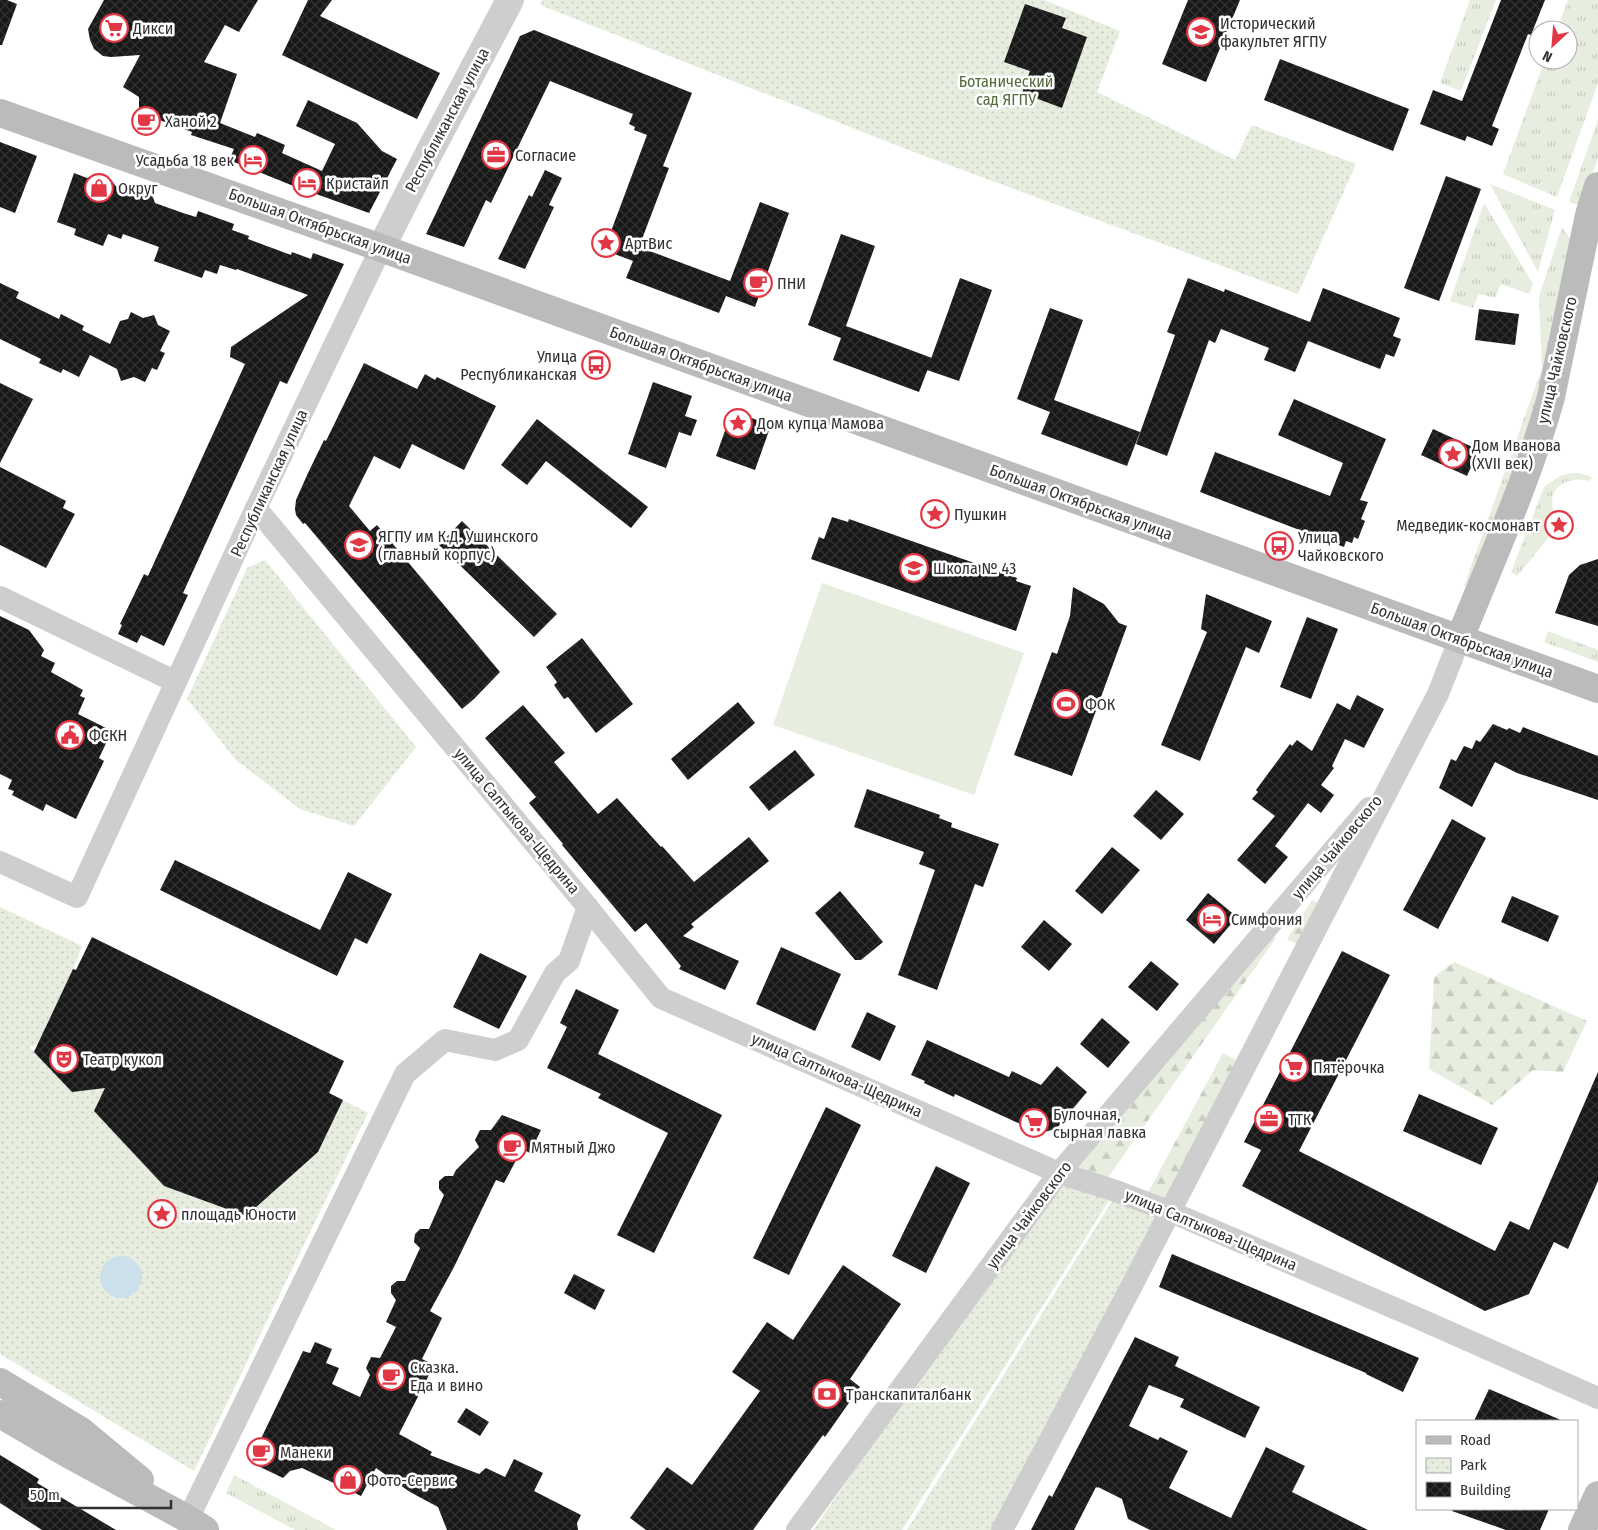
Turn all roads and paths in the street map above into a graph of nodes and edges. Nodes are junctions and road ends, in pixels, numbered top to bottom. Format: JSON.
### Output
{"nodes":[{"id":1,"x":510,"y":0,"type":"edge"},
{"id":2,"x":0,"y":113,"type":"edge"},
{"id":3,"x":1598,"y":186,"type":"edge"},
{"id":4,"x":381,"y":248,"type":"junction"},
{"id":5,"x":256,"y":508,"type":"junction"},
{"id":6,"x":0,"y":597,"type":"edge"},
{"id":7,"x":1460,"y":638,"type":"junction"},
{"id":8,"x":176,"y":682,"type":"junction"},
{"id":9,"x":1598,"y":689,"type":"edge"},
{"id":10,"x":1396,"y":776,"type":"junction"},
{"id":11,"x":0,"y":862,"type":"edge"},
{"id":12,"x":588,"y":907,"type":"junction"},
{"id":13,"x":1059,"y":1173,"type":"junction"},
{"id":14,"x":1171,"y":1212,"type":"junction"},
{"id":15,"x":0,"y":1382,"type":"edge"},
{"id":16,"x":1598,"y":1398,"type":"edge"},
{"id":17,"x":0,"y":1414,"type":"edge"},
{"id":18,"x":81,"y":1431,"type":"junction"},
{"id":19,"x":68,"y":1454,"type":"junction"},
{"id":20,"x":1598,"y":1495,"type":"edge"},
{"id":21,"x":197,"y":1524,"type":"edge"},
{"id":22,"x":797,"y":1530,"type":"edge"},
{"id":23,"x":1002,"y":1530,"type":"edge"},
{"id":24,"x":1582,"y":1530,"type":"edge"}],
"edges":[{"from":1,"to":4,"type":"street","name":"Республиканская улица"},
{"from":2,"to":4,"type":"main road","name":"Большая Октябрьская улица"},
{"from":3,"to":7,"type":"main road","name":"улица Чайковского"},
{"from":4,"to":5,"type":"street","name":"Республиканская улица"},
{"from":4,"to":7,"type":"main road","name":"Большая Октябрьская улица"},
{"from":5,"to":8,"type":"street","name":"Республиканская улица"},
{"from":5,"to":12,"type":"street","name":"улица Салтыкова-Щедрина"},
{"from":6,"to":8,"type":"street"},
{"from":7,"to":9,"type":"main road","name":"Большая Октябрьская улица"},
{"from":7,"to":10,"type":"street","name":"улица Чайковского"},
{"from":8,"to":11,"type":"street","name":"Республиканская улица"},
{"from":10,"to":13,"type":"street","name":"улица Чайковского"},
{"from":10,"to":14,"type":"street","name":"улица Чайковского"},
{"from":12,"to":13,"type":"street","name":"улица Салтыкова-Щедрина"},
{"from":12,"to":21,"type":"street"},
{"from":13,"to":14,"type":"street","name":"улица Салтыкова-Щедрина"},
{"from":13,"to":22,"type":"street","name":"улица Чайковского"},
{"from":14,"to":16,"type":"street","name":"улица Салтыкова-Щедрина"},
{"from":14,"to":23,"type":"street","name":"улица Чайковского"},
{"from":15,"to":18,"type":"main road"},
{"from":17,"to":19,"type":"main road"},
{"from":18,"to":19,"type":"main road"},
{"from":18,"to":21,"type":"main road"},
{"from":19,"to":21,"type":"main road"},
{"from":20,"to":24,"type":"main road"}]}
